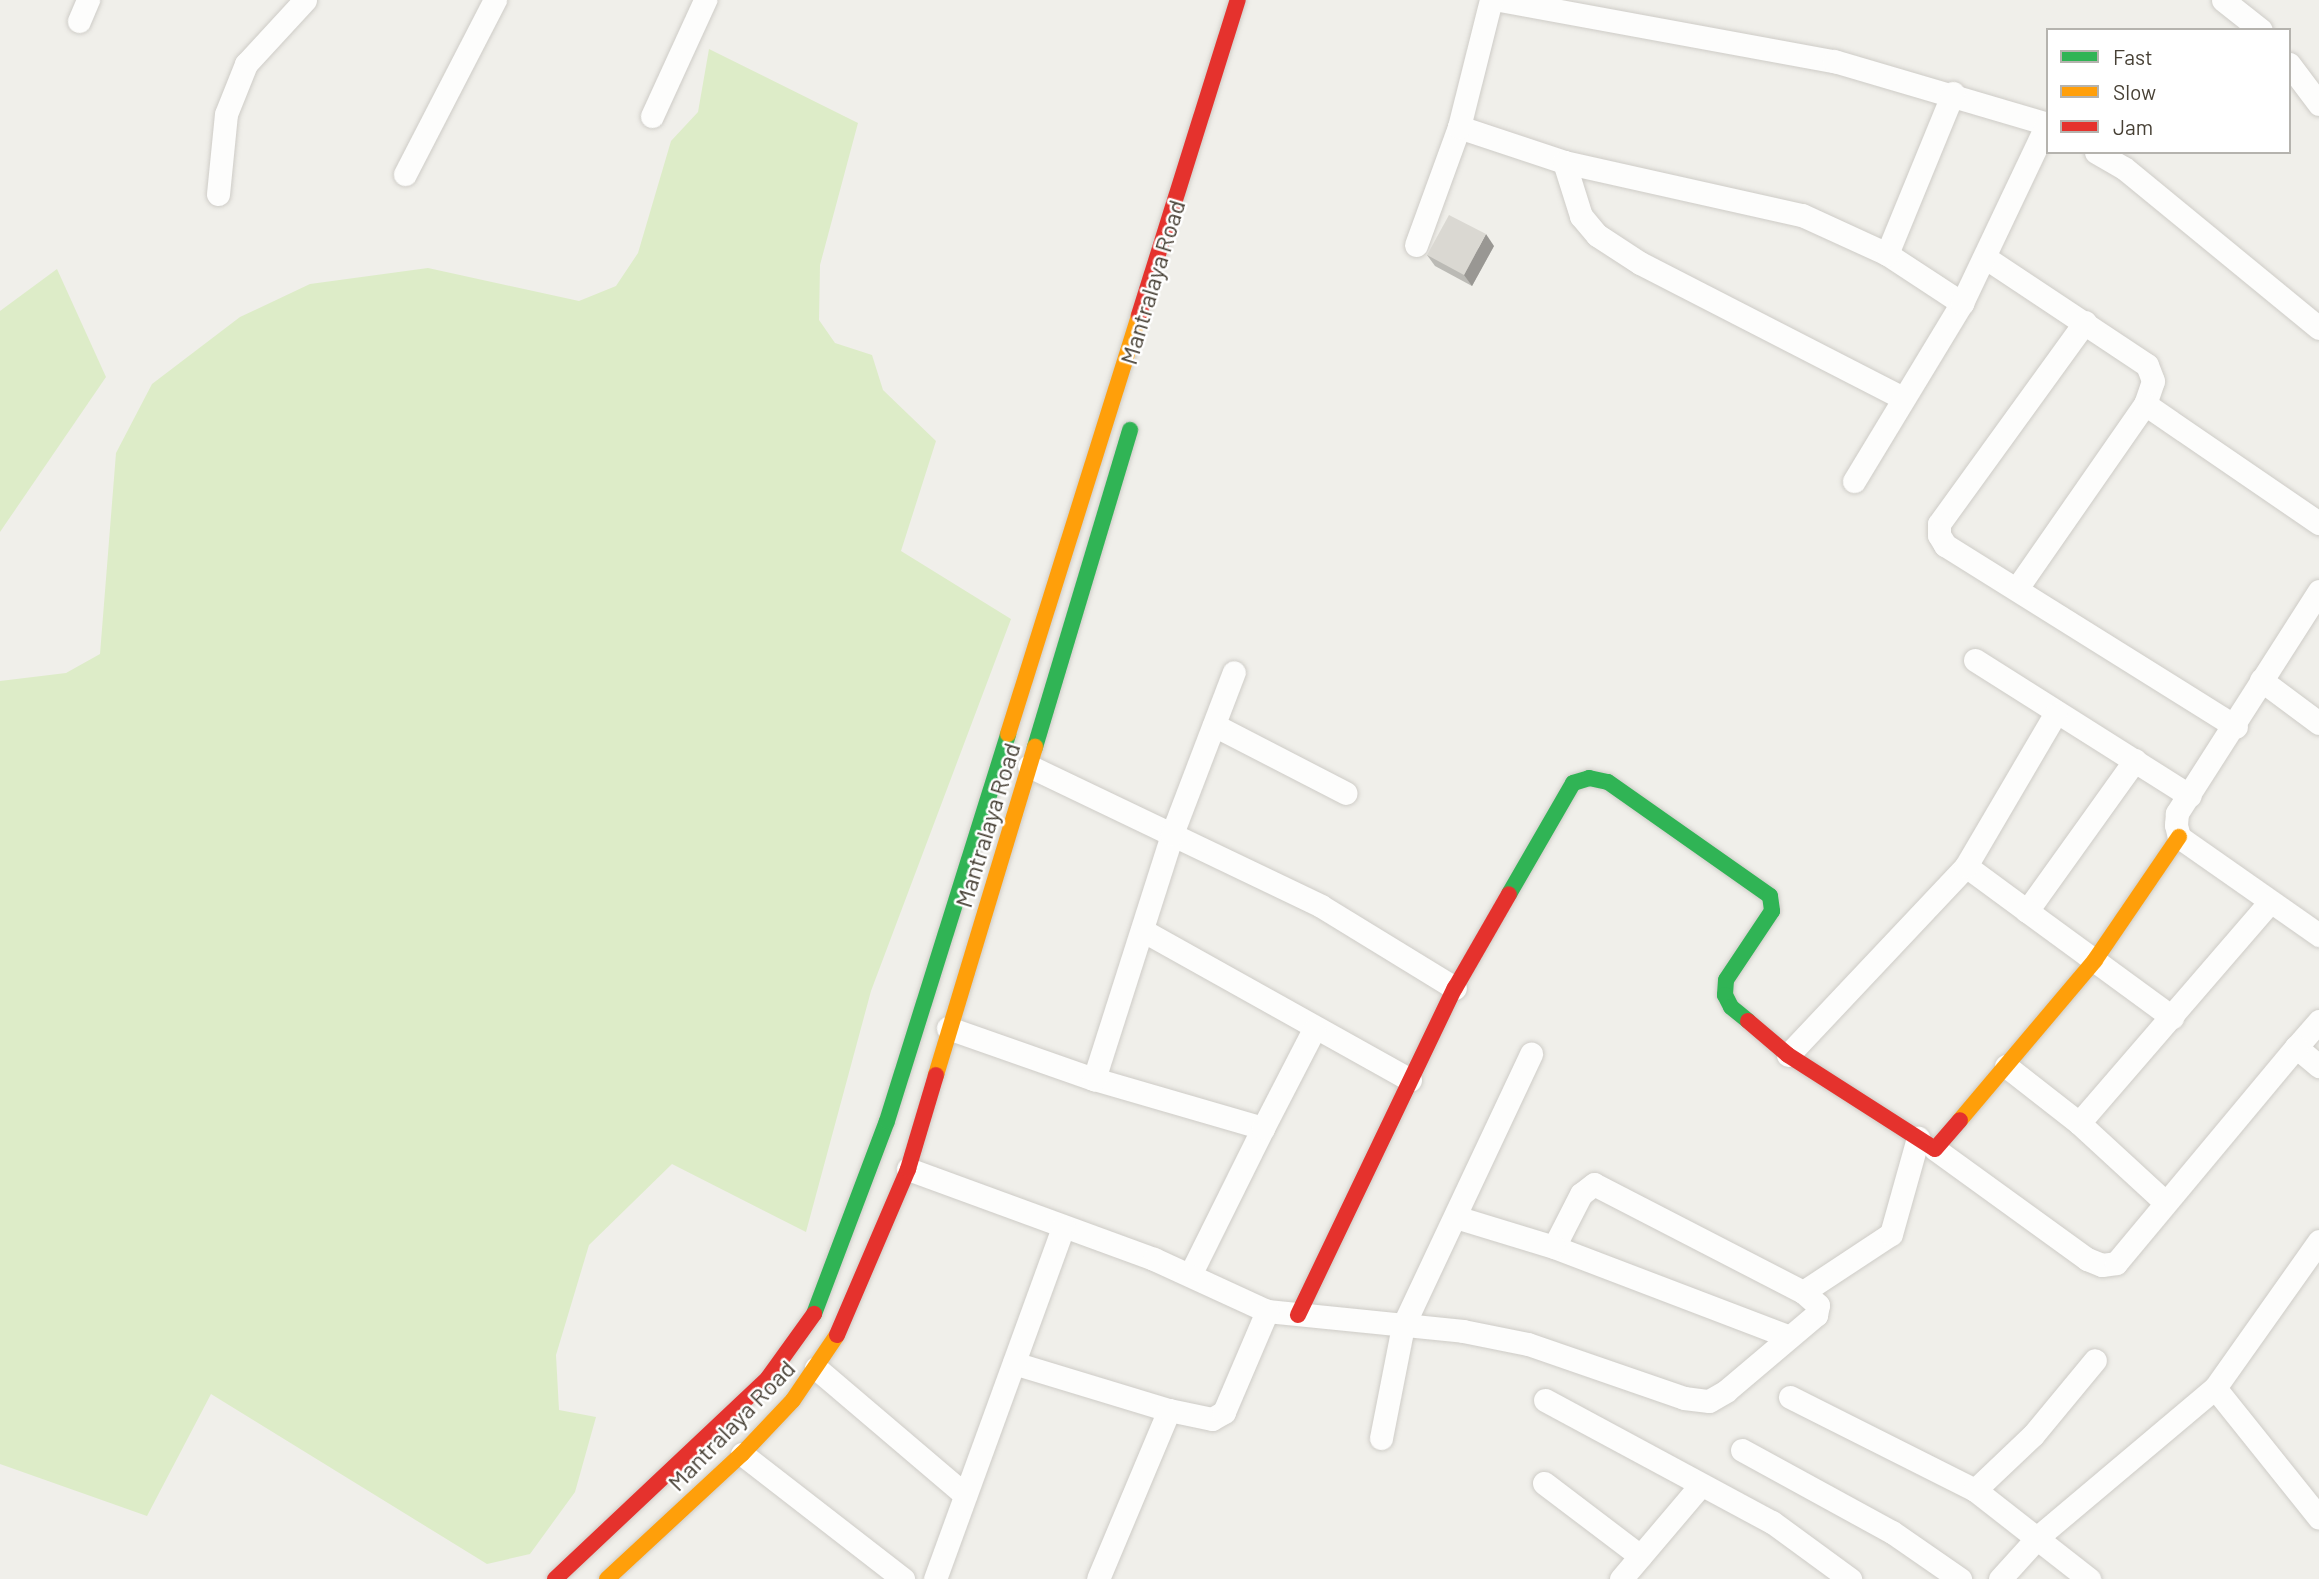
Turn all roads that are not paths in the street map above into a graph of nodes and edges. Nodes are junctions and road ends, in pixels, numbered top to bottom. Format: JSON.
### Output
{"nodes":[{"id":1,"x":306,"y":0,"type":"edge"},
{"id":2,"x":495,"y":0,"type":"edge"},
{"id":3,"x":705,"y":0,"type":"edge"},
{"id":4,"x":1238,"y":0,"type":"edge"},
{"id":5,"x":1491,"y":0,"type":"edge"},
{"id":6,"x":1500,"y":0,"type":"edge"},
{"id":7,"x":2223,"y":0,"type":"edge"},
{"id":8,"x":2258,"y":28,"type":"edge"},
{"id":9,"x":2291,"y":67,"type":"edge"},
{"id":10,"x":1954,"y":93,"type":"junction"},
{"id":11,"x":2319,"y":104,"type":"edge"},
{"id":12,"x":652,"y":116,"type":"dead end"},
{"id":13,"x":2046,"y":123,"type":"edge"},
{"id":14,"x":1459,"y":127,"type":"junction"},
{"id":15,"x":2046,"y":128,"type":"edge"},
{"id":16,"x":2099,"y":154,"type":"edge"},
{"id":17,"x":1564,"y":162,"type":"junction"},
{"id":18,"x":405,"y":174,"type":"dead end"},
{"id":19,"x":218,"y":194,"type":"dead end"},
{"id":20,"x":1416,"y":245,"type":"dead end"},
{"id":21,"x":1887,"y":254,"type":"junction"},
{"id":22,"x":1986,"y":258,"type":"junction"},
{"id":23,"x":1962,"y":303,"type":"junction"},
{"id":24,"x":2085,"y":322,"type":"junction"},
{"id":25,"x":2319,"y":328,"type":"edge"},
{"id":26,"x":1903,"y":398,"type":"junction"},
{"id":27,"x":2145,"y":404,"type":"junction"},
{"id":28,"x":1136,"y":410,"type":"dead end"},
{"id":29,"x":1854,"y":481,"type":"dead end"},
{"id":30,"x":2319,"y":523,"type":"edge"},
{"id":31,"x":2018,"y":587,"type":"junction"},
{"id":32,"x":2319,"y":591,"type":"edge"},
{"id":33,"x":1975,"y":660,"type":"dead end"},
{"id":34,"x":1234,"y":672,"type":"dead end"},
{"id":35,"x":2261,"y":680,"type":"junction"},
{"id":36,"x":2055,"y":714,"type":"junction"},
{"id":37,"x":2319,"y":723,"type":"edge"},
{"id":38,"x":1214,"y":725,"type":"junction"},
{"id":39,"x":2236,"y":727,"type":"junction"},
{"id":40,"x":2135,"y":760,"type":"junction"},
{"id":41,"x":1029,"y":766,"type":"junction"},
{"id":42,"x":1346,"y":793,"type":"dead end"},
{"id":43,"x":2190,"y":796,"type":"junction"},
{"id":44,"x":1172,"y":834,"type":"junction"},
{"id":45,"x":2179,"y":837,"type":"junction"},
{"id":46,"x":1966,"y":866,"type":"junction"},
{"id":47,"x":2270,"y":902,"type":"junction"},
{"id":48,"x":2028,"y":911,"type":"junction"},
{"id":49,"x":1142,"y":930,"type":"junction"},
{"id":50,"x":2319,"y":935,"type":"edge"},
{"id":51,"x":2095,"y":960,"type":"junction"},
{"id":52,"x":1455,"y":988,"type":"junction"},
{"id":53,"x":2172,"y":1017,"type":"junction"},
{"id":54,"x":2319,"y":1021,"type":"edge"},
{"id":55,"x":948,"y":1028,"type":"junction"},
{"id":56,"x":1314,"y":1029,"type":"junction"},
{"id":57,"x":2297,"y":1047,"type":"junction"},
{"id":58,"x":1531,"y":1054,"type":"dead end"},
{"id":59,"x":1788,"y":1055,"type":"junction"},
{"id":60,"x":2006,"y":1066,"type":"junction"},
{"id":61,"x":2319,"y":1066,"type":"edge"},
{"id":62,"x":1094,"y":1079,"type":"junction"},
{"id":63,"x":1410,"y":1080,"type":"junction"},
{"id":64,"x":2079,"y":1123,"type":"junction"},
{"id":65,"x":1263,"y":1128,"type":"junction"},
{"id":66,"x":1926,"y":1144,"type":"junction"},
{"id":67,"x":908,"y":1170,"type":"junction"},
{"id":68,"x":2165,"y":1202,"type":"junction"},
{"id":69,"x":1456,"y":1217,"type":"junction"},
{"id":70,"x":1063,"y":1227,"type":"junction"},
{"id":71,"x":2318,"y":1243,"type":"edge"},
{"id":72,"x":1554,"y":1247,"type":"junction"},
{"id":73,"x":1190,"y":1275,"type":"junction"},
{"id":74,"x":1803,"y":1292,"type":"junction"},
{"id":75,"x":1267,"y":1311,"type":"junction"},
{"id":76,"x":1298,"y":1315,"type":"junction"},
{"id":77,"x":1403,"y":1326,"type":"junction"},
{"id":78,"x":1787,"y":1336,"type":"junction"},
{"id":79,"x":2095,"y":1360,"type":"dead end"},
{"id":80,"x":1014,"y":1363,"type":"junction"},
{"id":81,"x":816,"y":1368,"type":"junction"},
{"id":82,"x":2215,"y":1388,"type":"junction"},
{"id":83,"x":1790,"y":1397,"type":"dead end"},
{"id":84,"x":1545,"y":1399,"type":"dead end"},
{"id":85,"x":1170,"y":1410,"type":"junction"},
{"id":86,"x":1381,"y":1438,"type":"dead end"},
{"id":87,"x":1742,"y":1450,"type":"dead end"},
{"id":88,"x":742,"y":1454,"type":"junction"},
{"id":89,"x":1544,"y":1483,"type":"dead end"},
{"id":90,"x":1700,"y":1486,"type":"junction"},
{"id":91,"x":1975,"y":1490,"type":"junction"},
{"id":92,"x":965,"y":1495,"type":"junction"},
{"id":93,"x":2319,"y":1518,"type":"edge"},
{"id":94,"x":2039,"y":1536,"type":"junction"},
{"id":95,"x":1640,"y":1556,"type":"junction"},
{"id":96,"x":555,"y":1579,"type":"edge"},
{"id":97,"x":607,"y":1579,"type":"edge"},
{"id":98,"x":903,"y":1579,"type":"edge"},
{"id":99,"x":935,"y":1579,"type":"edge"},
{"id":100,"x":1098,"y":1579,"type":"edge"},
{"id":101,"x":1621,"y":1579,"type":"edge"},
{"id":102,"x":1850,"y":1579,"type":"edge"},
{"id":103,"x":1960,"y":1579,"type":"edge"},
{"id":104,"x":2000,"y":1579,"type":"edge"},
{"id":105,"x":2089,"y":1579,"type":"edge"}],
"edges":[{"from":1,"to":19,"type":"street"},
{"from":2,"to":18,"type":"street"},
{"from":3,"to":12,"type":"street"},
{"from":4,"to":96,"type":"main road"},
{"from":5,"to":14,"type":"street"},
{"from":6,"to":10,"type":"street"},
{"from":7,"to":8,"type":"street"},
{"from":9,"to":11,"type":"street"},
{"from":10,"to":13,"type":"street"},
{"from":10,"to":21,"type":"street"},
{"from":14,"to":17,"type":"street"},
{"from":14,"to":20,"type":"street"},
{"from":15,"to":22,"type":"street"},
{"from":16,"to":25,"type":"street"},
{"from":17,"to":21,"type":"street"},
{"from":17,"to":26,"type":"street"},
{"from":21,"to":23,"type":"street"},
{"from":22,"to":23,"type":"street"},
{"from":22,"to":24,"type":"street"},
{"from":23,"to":26,"type":"street"},
{"from":24,"to":27,"type":"street"},
{"from":24,"to":31,"type":"street"},
{"from":26,"to":29,"type":"street"},
{"from":27,"to":30,"type":"street"},
{"from":27,"to":31,"type":"street"},
{"from":28,"to":41,"type":"main road","name":"Mantralaya Road"},
{"from":31,"to":39,"type":"street"},
{"from":32,"to":35,"type":"street"},
{"from":33,"to":36,"type":"street"},
{"from":34,"to":38,"type":"street"},
{"from":35,"to":37,"type":"street"},
{"from":35,"to":39,"type":"street"},
{"from":36,"to":40,"type":"street"},
{"from":36,"to":46,"type":"street"},
{"from":38,"to":42,"type":"street"},
{"from":38,"to":44,"type":"street"},
{"from":39,"to":43,"type":"street"},
{"from":40,"to":43,"type":"street"},
{"from":40,"to":48,"type":"street"},
{"from":41,"to":44,"type":"street"},
{"from":41,"to":55,"type":"main road","name":"Mantralaya Road"},
{"from":43,"to":45,"type":"street"},
{"from":44,"to":49,"type":"street"},
{"from":44,"to":52,"type":"street"},
{"from":45,"to":47,"type":"street"},
{"from":45,"to":51,"type":"main road"},
{"from":46,"to":48,"type":"street"},
{"from":46,"to":59,"type":"street"},
{"from":47,"to":50,"type":"street"},
{"from":47,"to":53,"type":"street"},
{"from":48,"to":51,"type":"street"},
{"from":49,"to":56,"type":"street"},
{"from":49,"to":62,"type":"street"},
{"from":51,"to":53,"type":"street"},
{"from":51,"to":60,"type":"main road"},
{"from":52,"to":59,"type":"main road"},
{"from":52,"to":63,"type":"main road"},
{"from":53,"to":64,"type":"street"},
{"from":54,"to":57,"type":"street"},
{"from":55,"to":62,"type":"street"},
{"from":55,"to":67,"type":"main road","name":"Mantralaya Road"},
{"from":56,"to":63,"type":"street"},
{"from":56,"to":65,"type":"street"},
{"from":57,"to":61,"type":"street"},
{"from":57,"to":68,"type":"street"},
{"from":58,"to":69,"type":"street"},
{"from":59,"to":66,"type":"main road"},
{"from":60,"to":64,"type":"street"},
{"from":60,"to":66,"type":"main road"},
{"from":62,"to":65,"type":"street"},
{"from":63,"to":76,"type":"main road"},
{"from":64,"to":68,"type":"street"},
{"from":65,"to":73,"type":"street"},
{"from":66,"to":68,"type":"street"},
{"from":66,"to":74,"type":"street"},
{"from":67,"to":70,"type":"street"},
{"from":67,"to":81,"type":"main road","name":"Mantralaya Road"},
{"from":69,"to":72,"type":"street"},
{"from":69,"to":77,"type":"street"},
{"from":70,"to":73,"type":"street"},
{"from":70,"to":80,"type":"street"},
{"from":71,"to":82,"type":"street"},
{"from":72,"to":74,"type":"street"},
{"from":72,"to":78,"type":"street"},
{"from":73,"to":75,"type":"street"},
{"from":74,"to":78,"type":"street"},
{"from":75,"to":76,"type":"street"},
{"from":75,"to":85,"type":"street"},
{"from":76,"to":77,"type":"street"},
{"from":77,"to":78,"type":"street"},
{"from":77,"to":86,"type":"street"},
{"from":79,"to":91,"type":"street"},
{"from":80,"to":85,"type":"street"},
{"from":80,"to":92,"type":"street"},
{"from":81,"to":88,"type":"main road","name":"Mantralaya Road"},
{"from":81,"to":92,"type":"street"},
{"from":82,"to":93,"type":"street"},
{"from":82,"to":94,"type":"street"},
{"from":83,"to":91,"type":"street"},
{"from":84,"to":90,"type":"street"},
{"from":85,"to":100,"type":"street"},
{"from":87,"to":103,"type":"street"},
{"from":88,"to":97,"type":"main road","name":"Mantralaya Road"},
{"from":88,"to":98,"type":"street"},
{"from":89,"to":95,"type":"street"},
{"from":90,"to":95,"type":"street"},
{"from":90,"to":102,"type":"street"},
{"from":91,"to":94,"type":"street"},
{"from":92,"to":99,"type":"street"},
{"from":94,"to":104,"type":"street"},
{"from":94,"to":105,"type":"street"},
{"from":95,"to":101,"type":"street"}]}
